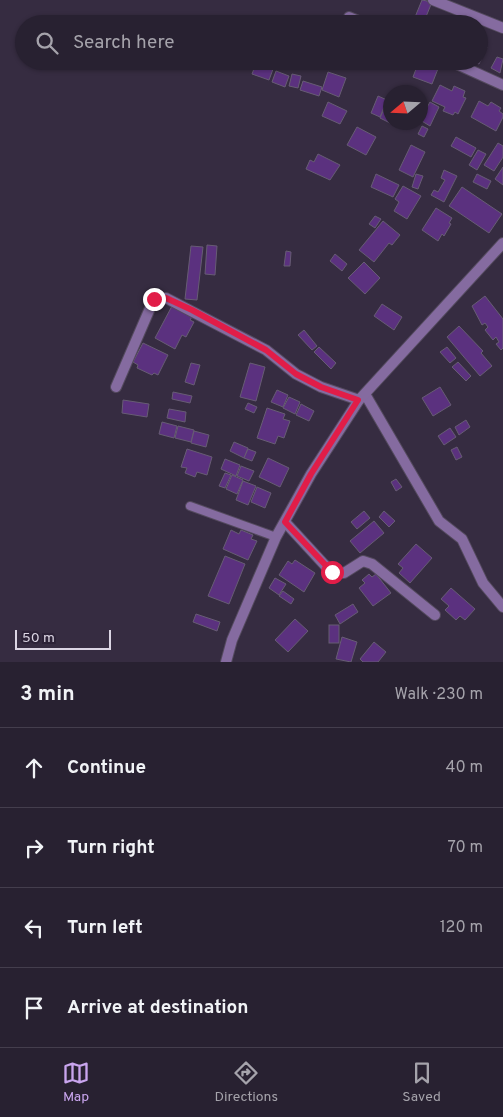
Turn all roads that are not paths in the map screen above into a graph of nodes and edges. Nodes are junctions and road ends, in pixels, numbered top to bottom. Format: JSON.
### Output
{"nodes":[{"id":1,"x":433,"y":0,"type":"edge"},
{"id":2,"x":470,"y":15,"type":"edge"},
{"id":3,"x":488,"y":22,"type":"edge"},
{"id":4,"x":503,"y":28,"type":"edge"},
{"id":5,"x":470,"y":70,"type":"edge"},
{"id":6,"x":503,"y":85,"type":"edge"},
{"id":7,"x":503,"y":243,"type":"edge"},
{"id":8,"x":116,"y":387,"type":"dead end"},
{"id":9,"x":362,"y":397,"type":"junction"},
{"id":10,"x":190,"y":506,"type":"dead end"},
{"id":11,"x":285,"y":522,"type":"junction"},
{"id":12,"x":276,"y":537,"type":"junction"},
{"id":13,"x":503,"y":607,"type":"edge"},
{"id":14,"x":435,"y":615,"type":"dead end"},
{"id":15,"x":226,"y":662,"type":"edge"}],
"edges":[{"from":1,"to":2,"type":"street"},
{"from":3,"to":4,"type":"street"},
{"from":5,"to":6,"type":"street"},
{"from":7,"to":9,"type":"street"},
{"from":8,"to":9,"type":"street"},
{"from":9,"to":11,"type":"street"},
{"from":9,"to":13,"type":"street"},
{"from":10,"to":12,"type":"lane"},
{"from":11,"to":12,"type":"street"},
{"from":11,"to":14,"type":"street"},
{"from":12,"to":15,"type":"street"}]}
